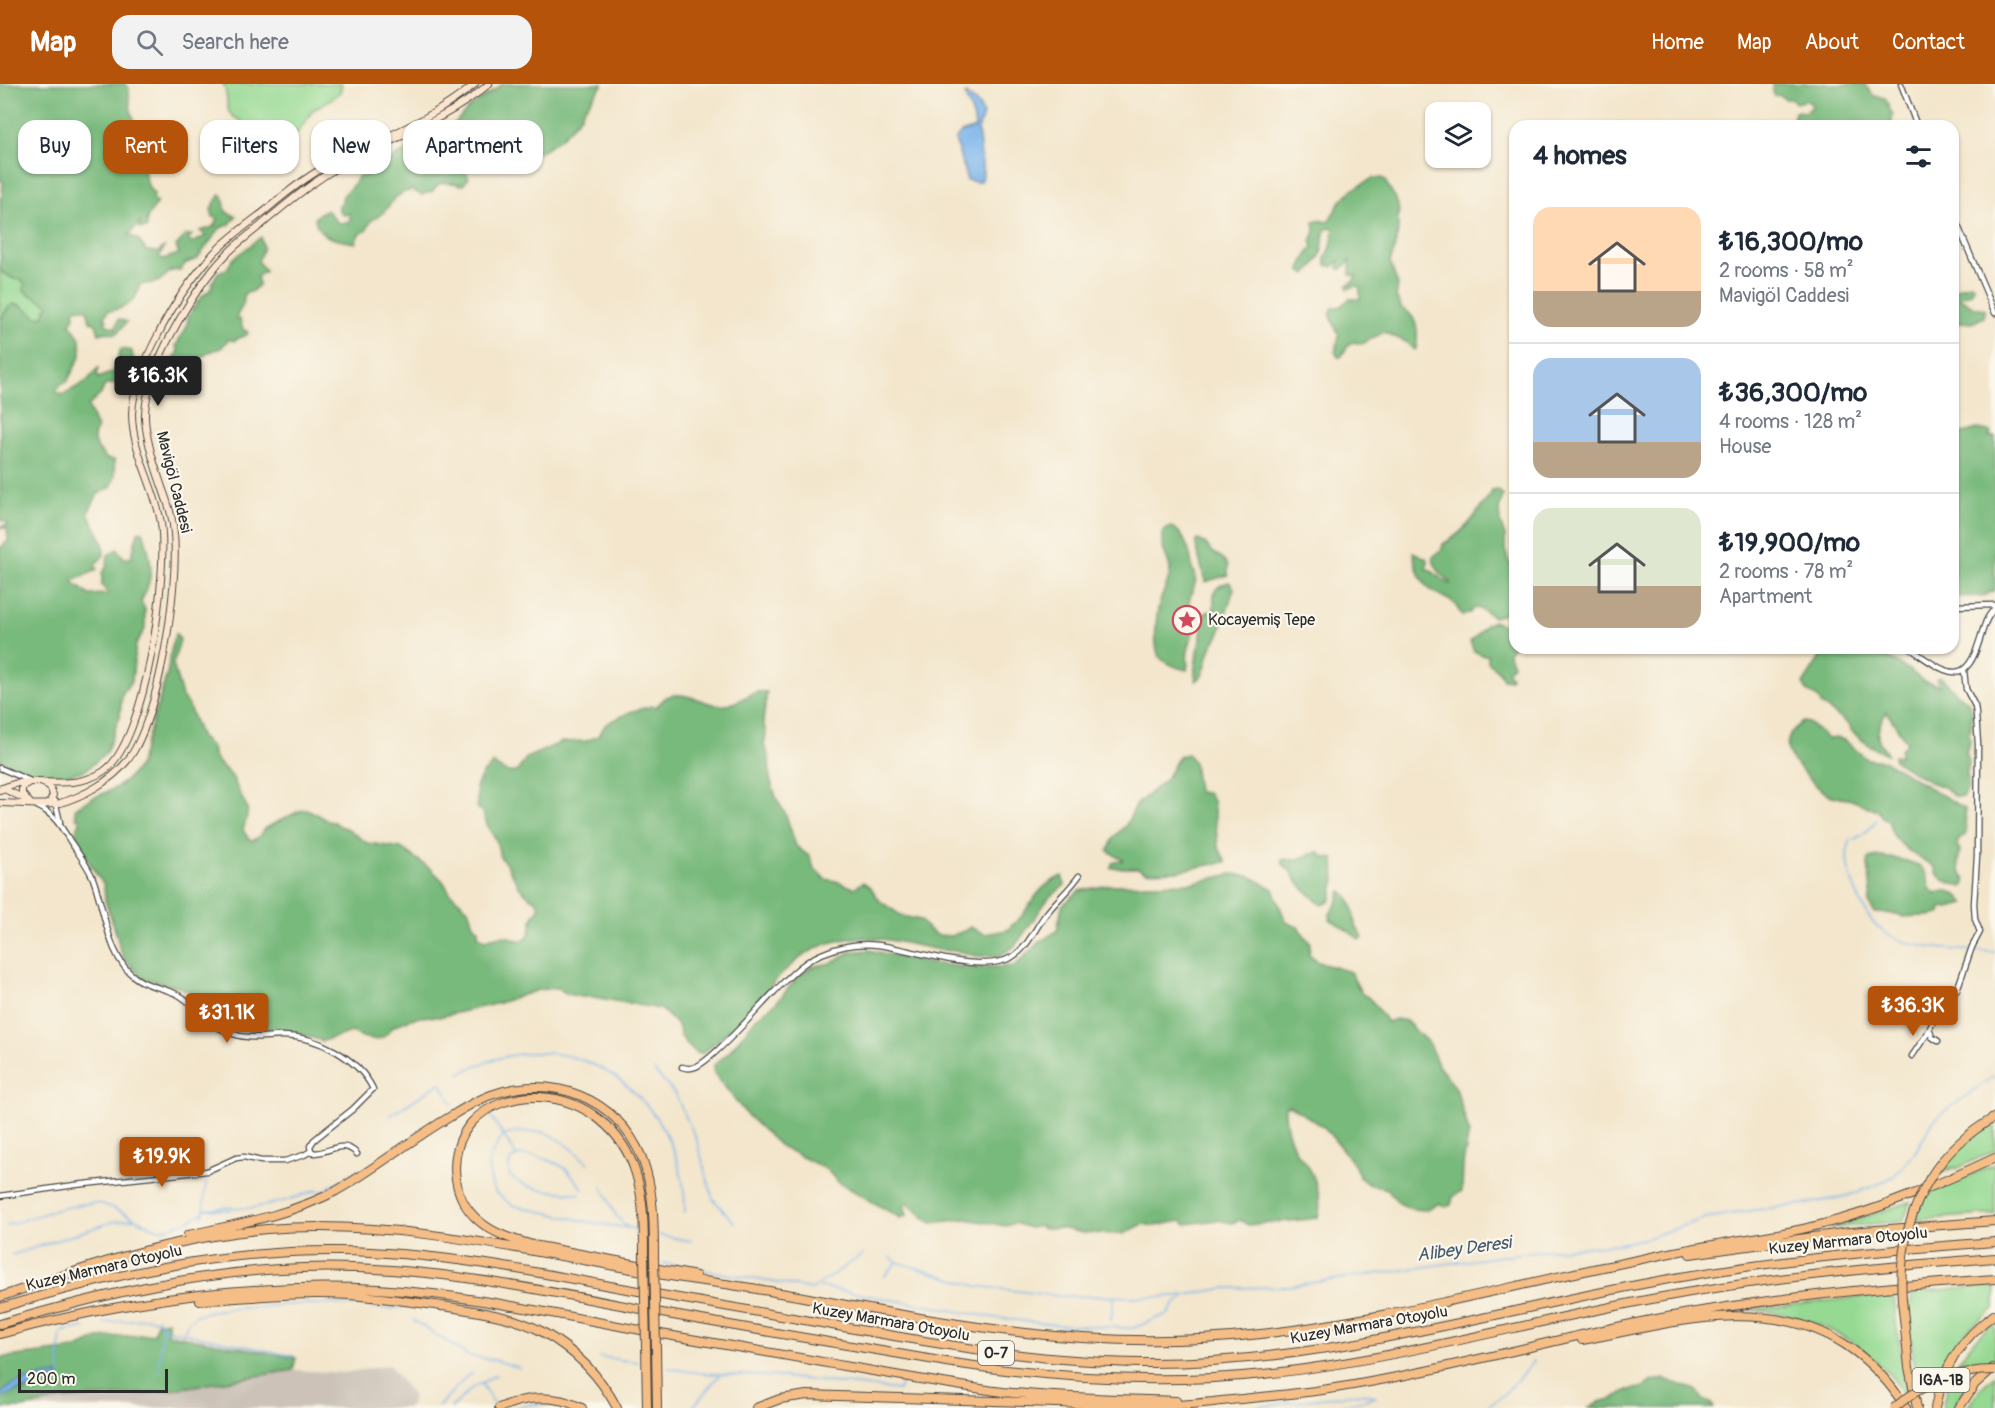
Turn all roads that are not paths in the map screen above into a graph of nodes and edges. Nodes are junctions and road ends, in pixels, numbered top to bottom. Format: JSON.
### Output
{"nodes":[{"id":1,"x":475,"y":84,"type":"edge"},
{"id":2,"x":489,"y":84,"type":"edge"},
{"id":3,"x":1901,"y":84,"type":"edge"},
{"id":4,"x":1915,"y":120,"type":"edge"},
{"id":5,"x":1959,"y":228,"type":"edge"},
{"id":6,"x":1995,"y":313,"type":"edge"},
{"id":7,"x":1959,"y":606,"type":"edge"},
{"id":8,"x":1995,"y":607,"type":"edge"},
{"id":9,"x":1919,"y":654,"type":"edge"},
{"id":10,"x":1964,"y":670,"type":"junction"},
{"id":11,"x":0,"y":768,"type":"edge"},
{"id":12,"x":27,"y":783,"type":"junction"},
{"id":13,"x":36,"y":783,"type":"junction"},
{"id":14,"x":44,"y":783,"type":"junction"},
{"id":15,"x":1,"y":788,"type":"edge"},
{"id":16,"x":53,"y":795,"type":"junction"},
{"id":17,"x":25,"y":799,"type":"junction"},
{"id":18,"x":0,"y":803,"type":"edge"},
{"id":19,"x":56,"y":803,"type":"junction"},
{"id":20,"x":32,"y":804,"type":"junction"},
{"id":21,"x":45,"y":805,"type":"junction"},
{"id":22,"x":60,"y":824,"type":"junction"},
{"id":23,"x":1079,"y":876,"type":"dead end"},
{"id":24,"x":1931,"y":1028,"type":"junction"},
{"id":25,"x":1938,"y":1041,"type":"dead end"},
{"id":26,"x":1912,"y":1056,"type":"dead end"},
{"id":27,"x":682,"y":1067,"type":"dead end"},
{"id":28,"x":1995,"y":1117,"type":"edge"},
{"id":29,"x":311,"y":1151,"type":"junction"},
{"id":30,"x":357,"y":1154,"type":"dead end"},
{"id":31,"x":1995,"y":1158,"type":"edge"},
{"id":32,"x":0,"y":1196,"type":"edge"},
{"id":33,"x":1995,"y":1221,"type":"edge"},
{"id":34,"x":1995,"y":1242,"type":"edge"},
{"id":35,"x":1995,"y":1258,"type":"edge"},
{"id":36,"x":1632,"y":1262,"type":"junction"},
{"id":37,"x":90,"y":1266,"type":"junction"},
{"id":38,"x":1995,"y":1279,"type":"edge"},
{"id":39,"x":712,"y":1281,"type":"junction"},
{"id":40,"x":0,"y":1297,"type":"edge"},
{"id":41,"x":157,"y":1302,"type":"junction"},
{"id":42,"x":0,"y":1308,"type":"edge"},
{"id":43,"x":1995,"y":1314,"type":"edge"},
{"id":44,"x":0,"y":1324,"type":"edge"},
{"id":45,"x":0,"y":1334,"type":"edge"},
{"id":46,"x":1542,"y":1346,"type":"junction"},
{"id":47,"x":1995,"y":1368,"type":"edge"},
{"id":48,"x":1213,"y":1402,"type":"junction"},
{"id":49,"x":499,"y":1408,"type":"edge"},
{"id":50,"x":582,"y":1408,"type":"edge"},
{"id":51,"x":616,"y":1408,"type":"edge"},
{"id":52,"x":646,"y":1408,"type":"edge"},
{"id":53,"x":657,"y":1408,"type":"edge"},
{"id":54,"x":756,"y":1408,"type":"edge"},
{"id":55,"x":1894,"y":1408,"type":"edge"},
{"id":56,"x":1906,"y":1408,"type":"edge"},
{"id":57,"x":1917,"y":1408,"type":"edge"},
{"id":58,"x":1935,"y":1408,"type":"edge"},
{"id":59,"x":1959,"y":1408,"type":"edge"}],
"edges":[{"from":1,"to":14,"type":"main road","name":"Mavigöl Caddesi"},
{"from":2,"to":19,"type":"main road","name":"Mavigöl Caddesi"},
{"from":3,"to":4,"type":"street"},
{"from":5,"to":6,"type":"street"},
{"from":7,"to":8,"type":"street"},
{"from":8,"to":10,"type":"street"},
{"from":9,"to":10,"type":"street"},
{"from":10,"to":24,"type":"street"},
{"from":11,"to":13,"type":"street"},
{"from":12,"to":13,"type":"main road","name":"Mavigöl Caddesi"},
{"from":12,"to":15,"type":"main road","name":"Mavigöl Caddesi"},
{"from":12,"to":17,"type":"main road"},
{"from":13,"to":14,"type":"main road","name":"Mavigöl Caddesi"},
{"from":14,"to":16,"type":"main road"},
{"from":15,"to":17,"type":"main road"},
{"from":16,"to":19,"type":"street"},
{"from":16,"to":21,"type":"main road"},
{"from":17,"to":20,"type":"main road"},
{"from":18,"to":20,"type":"main road","name":"Mavigöl Caddesi"},
{"from":19,"to":21,"type":"main road","name":"Mavigöl Caddesi"},
{"from":19,"to":22,"type":"street"},
{"from":20,"to":21,"type":"main road","name":"Mavigöl Caddesi"},
{"from":20,"to":22,"type":"street"},
{"from":22,"to":29,"type":"street"},
{"from":23,"to":27,"type":"street"},
{"from":24,"to":25,"type":"street"},
{"from":24,"to":26,"type":"street"},
{"from":28,"to":57,"type":"highway","bridge":true},
{"from":29,"to":30,"type":"street"},
{"from":29,"to":32,"type":"street"},
{"from":31,"to":36,"type":"highway"},
{"from":33,"to":36,"type":"highway"},
{"from":34,"to":42,"type":"highway","name":"Kuzey Marmara Otoyolu","number":"O-7"},
{"from":35,"to":44,"type":"highway","name":"Kuzey Marmara Otoyolu","number":"O-7"},
{"from":36,"to":39,"type":"highway"},
{"from":37,"to":39,"type":"highway"},
{"from":37,"to":40,"type":"highway"},
{"from":37,"to":53,"type":"highway","bridge":true},
{"from":38,"to":46,"type":"highway"},
{"from":39,"to":52,"type":"highway","bridge":true},
{"from":41,"to":45,"type":"highway"},
{"from":41,"to":48,"type":"highway"},
{"from":41,"to":51,"type":"highway"},
{"from":43,"to":58,"type":"highway"},
{"from":46,"to":48,"type":"highway"},
{"from":46,"to":56,"type":"highway"},
{"from":47,"to":55,"type":"highway","number":"IGA-1B","bridge":true},
{"from":47,"to":59,"type":"highway"},
{"from":48,"to":54,"type":"highway"},
{"from":49,"to":50,"type":"highway"}]}
